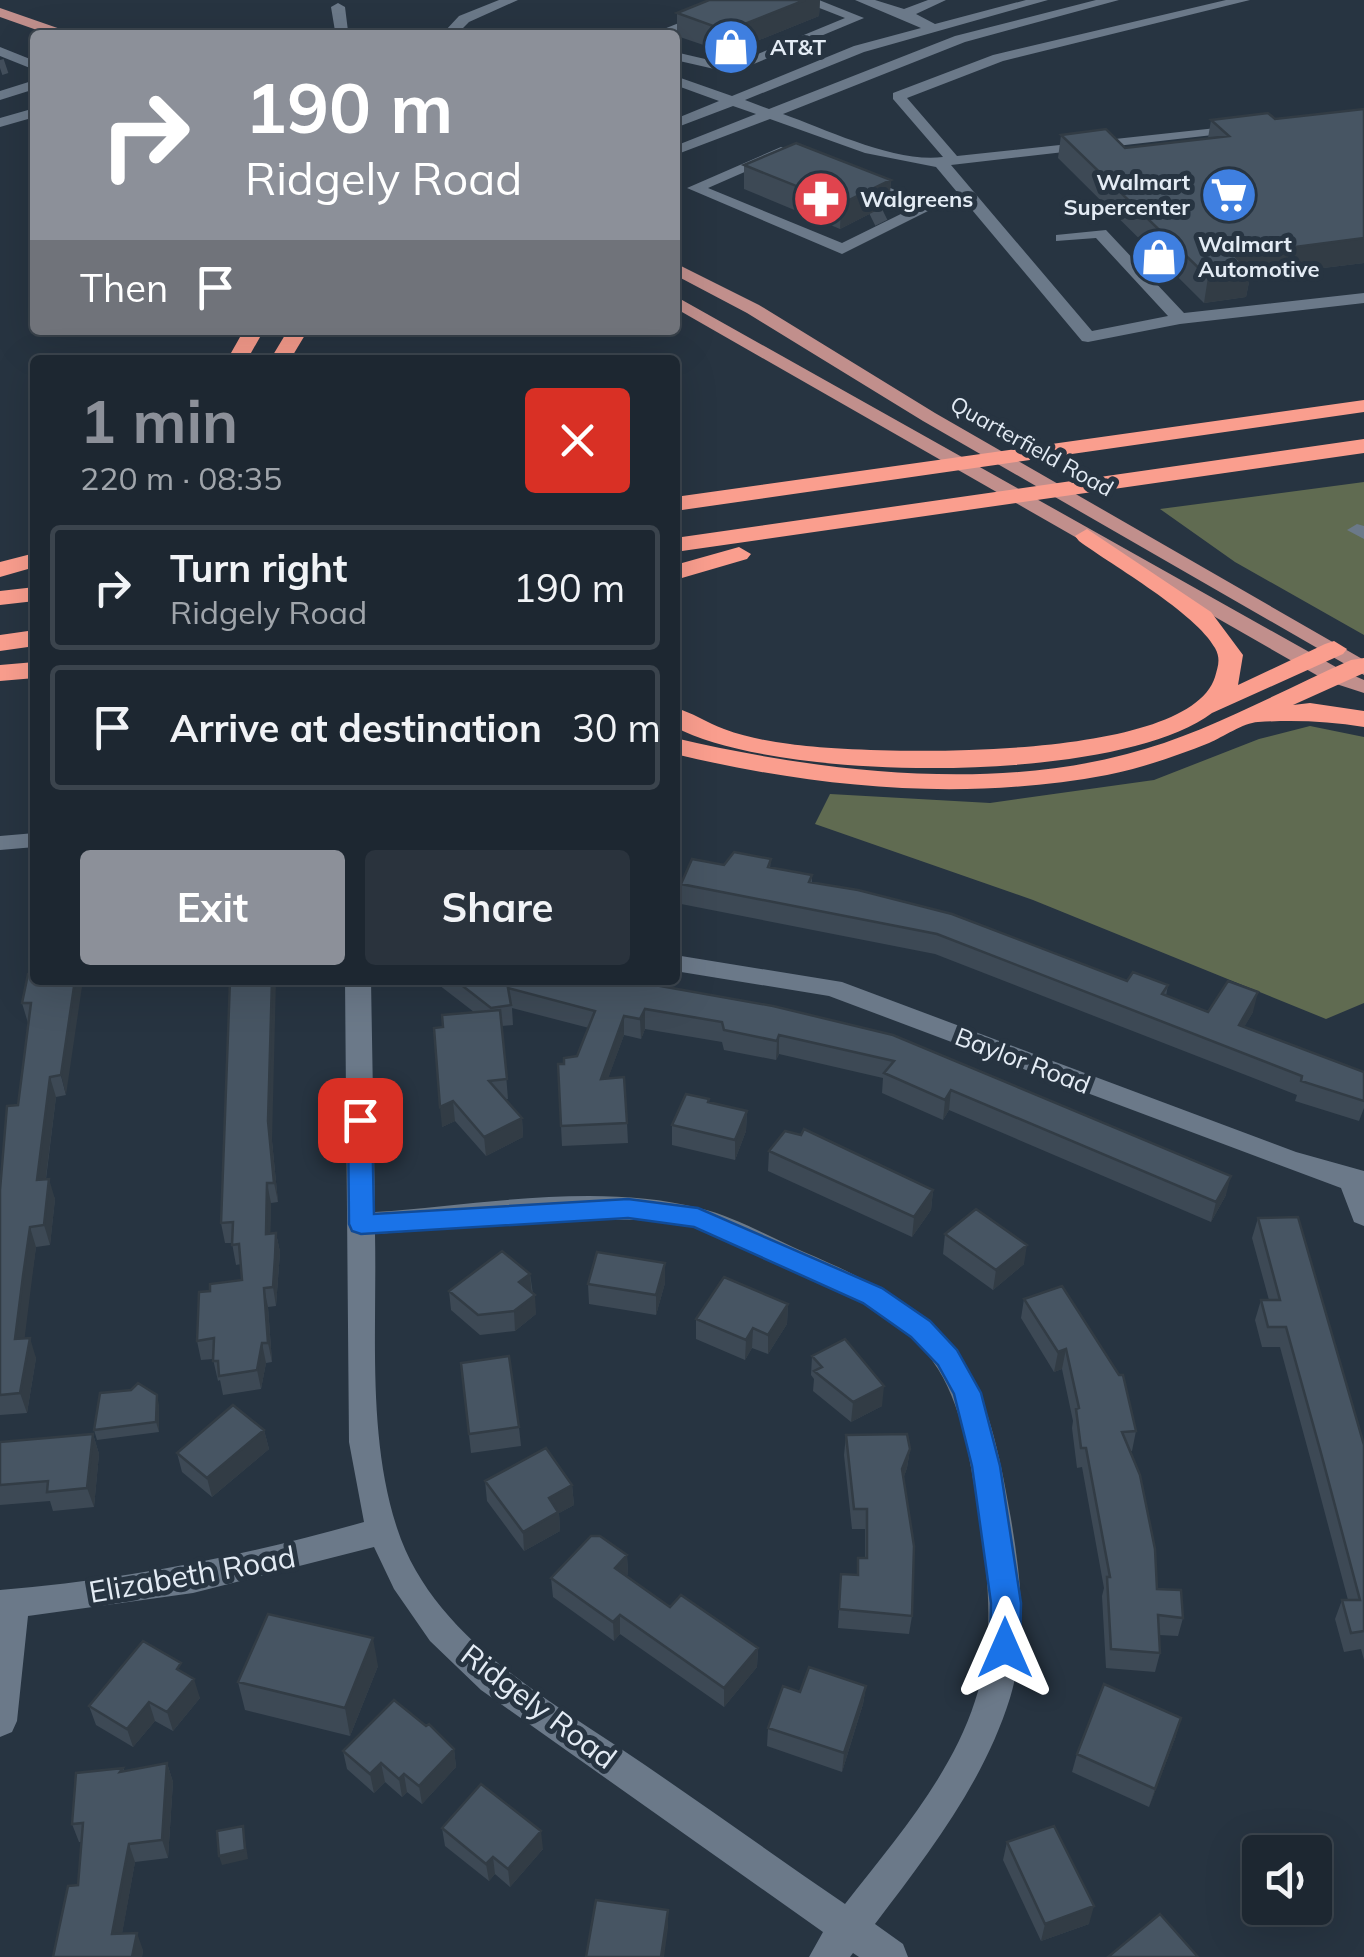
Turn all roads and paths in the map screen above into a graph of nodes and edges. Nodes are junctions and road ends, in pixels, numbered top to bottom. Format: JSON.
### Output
{"nodes":[{"id":1,"x":512,"y":0,"type":"edge"},
{"id":2,"x":748,"y":0,"type":"edge"},
{"id":3,"x":806,"y":0,"type":"edge"},
{"id":4,"x":862,"y":0,"type":"edge"},
{"id":5,"x":939,"y":0,"type":"edge"},
{"id":6,"x":1002,"y":0,"type":"edge"},
{"id":7,"x":1042,"y":0,"type":"edge"},
{"id":8,"x":1112,"y":0,"type":"edge"},
{"id":9,"x":1243,"y":0,"type":"edge"},
{"id":10,"x":1018,"y":5,"type":"junction"},
{"id":11,"x":338,"y":7,"type":"dead end"},
{"id":12,"x":0,"y":12,"type":"edge"},
{"id":13,"x":905,"y":14,"type":"junction"},
{"id":14,"x":930,"y":28,"type":"junction"},
{"id":15,"x":50,"y":30,"type":"edge"},
{"id":16,"x":341,"y":30,"type":"edge"},
{"id":17,"x":452,"y":30,"type":"edge"},
{"id":18,"x":669,"y":30,"type":"edge"},
{"id":19,"x":819,"y":34,"type":"junction"},
{"id":20,"x":960,"y":40,"type":"junction"},
{"id":21,"x":859,"y":49,"type":"junction"},
{"id":22,"x":680,"y":57,"type":"edge"},
{"id":23,"x":998,"y":58,"type":"junction"},
{"id":24,"x":3,"y":59,"type":"edge"},
{"id":25,"x":29,"y":64,"type":"edge"},
{"id":26,"x":680,"y":82,"type":"edge"},
{"id":27,"x":30,"y":86,"type":"edge"},
{"id":28,"x":0,"y":96,"type":"edge"},
{"id":29,"x":735,"y":99,"type":"junction"},
{"id":30,"x":770,"y":113,"type":"junction"},
{"id":31,"x":30,"y":114,"type":"edge"},
{"id":32,"x":680,"y":122,"type":"edge"},
{"id":33,"x":0,"y":123,"type":"edge"},
{"id":34,"x":1262,"y":126,"type":"edge"},
{"id":35,"x":680,"y":149,"type":"edge"},
{"id":36,"x":900,"y":159,"type":"junction"},
{"id":37,"x":946,"y":161,"type":"junction"},
{"id":38,"x":859,"y":182,"type":"junction"},
{"id":39,"x":910,"y":201,"type":"junction"},
{"id":40,"x":1062,"y":238,"type":"dead end"},
{"id":41,"x":826,"y":242,"type":"junction"},
{"id":42,"x":680,"y":255,"type":"edge"},
{"id":43,"x":680,"y":271,"type":"edge"},
{"id":44,"x":1364,"y":298,"type":"edge"},
{"id":45,"x":680,"y":304,"type":"edge"},
{"id":46,"x":753,"y":310,"type":"junction"},
{"id":47,"x":1180,"y":319,"type":"junction"},
{"id":48,"x":1364,"y":406,"type":"edge"},
{"id":49,"x":1162,"y":436,"type":"junction"},
{"id":50,"x":1364,"y":446,"type":"edge"},
{"id":51,"x":1194,"y":470,"type":"junction"},
{"id":52,"x":680,"y":487,"type":"edge"},
{"id":53,"x":680,"y":503,"type":"edge"},
{"id":54,"x":1087,"y":536,"type":"junction"},
{"id":55,"x":680,"y":544,"type":"edge"},
{"id":56,"x":30,"y":561,"type":"edge"},
{"id":57,"x":0,"y":570,"type":"edge"},
{"id":58,"x":680,"y":572,"type":"edge"},
{"id":59,"x":30,"y":595,"type":"edge"},
{"id":60,"x":0,"y":598,"type":"edge"},
{"id":61,"x":30,"y":639,"type":"edge"},
{"id":62,"x":0,"y":643,"type":"edge"},
{"id":63,"x":1326,"y":662,"type":"junction"},
{"id":64,"x":30,"y":670,"type":"edge"},
{"id":65,"x":0,"y":673,"type":"edge"},
{"id":66,"x":1363,"y":674,"type":"edge"},
{"id":67,"x":1224,"y":714,"type":"junction"},
{"id":68,"x":680,"y":718,"type":"edge"},
{"id":69,"x":1364,"y":719,"type":"edge"},
{"id":70,"x":680,"y":747,"type":"edge"},
{"id":71,"x":30,"y":840,"type":"edge"},
{"id":72,"x":0,"y":843,"type":"edge"},
{"id":73,"x":680,"y":964,"type":"edge"},
{"id":74,"x":358,"y":985,"type":"edge"},
{"id":75,"x":1358,"y":1181,"type":"edge"},
{"id":76,"x":1364,"y":1215,"type":"edge"},
{"id":77,"x":361,"y":1224,"type":"junction"},
{"id":78,"x":382,"y":1531,"type":"junction"},
{"id":79,"x":7,"y":1604,"type":"edge"},
{"id":80,"x":0,"y":1720,"type":"edge"},
{"id":81,"x":850,"y":1926,"type":"junction"},
{"id":82,"x":827,"y":1957,"type":"edge"},
{"id":83,"x":890,"y":1957,"type":"edge"}],
"edges":[{"from":1,"to":17,"type":"street"},
{"from":2,"to":18,"type":"street"},
{"from":3,"to":19,"type":"street"},
{"from":4,"to":13,"type":"street"},
{"from":5,"to":13,"type":"street"},
{"from":6,"to":10,"type":"street"},
{"from":7,"to":10,"type":"street"},
{"from":8,"to":20,"type":"street"},
{"from":9,"to":23,"type":"street"},
{"from":10,"to":14,"type":"street"},
{"from":11,"to":16,"type":"street"},
{"from":12,"to":15,"type":"main road"},
{"from":13,"to":14,"type":"street"},
{"from":14,"to":20,"type":"street"},
{"from":14,"to":21,"type":"street"},
{"from":19,"to":21,"type":"street"},
{"from":19,"to":22,"type":"street"},
{"from":20,"to":23,"type":"street"},
{"from":20,"to":30,"type":"street"},
{"from":21,"to":29,"type":"street"},
{"from":23,"to":37,"type":"street"},
{"from":24,"to":25,"type":"street"},
{"from":26,"to":29,"type":"street"},
{"from":27,"to":28,"type":"street"},
{"from":29,"to":30,"type":"street"},
{"from":29,"to":32,"type":"street"},
{"from":30,"to":35,"type":"street"},
{"from":30,"to":36,"type":"street"},
{"from":31,"to":33,"type":"street"},
{"from":34,"to":37,"type":"street"},
{"from":36,"to":37,"type":"street"},
{"from":36,"to":38,"type":"street"},
{"from":37,"to":47,"type":"street"},
{"from":38,"to":39,"type":"street"},
{"from":38,"to":41,"type":"street"},
{"from":39,"to":41,"type":"street"},
{"from":39,"to":41,"type":"street"},
{"from":40,"to":47,"type":"street"},
{"from":42,"to":46,"type":"main road"},
{"from":43,"to":46,"type":"main road","name":"Quarterfield Road"},
{"from":44,"to":47,"type":"street"},
{"from":45,"to":54,"type":"main road","name":"Quarterfield Road"},
{"from":46,"to":63,"type":"main road","name":"Quarterfield Road"},
{"from":48,"to":49,"type":"highway"},
{"from":49,"to":52,"type":"highway"},
{"from":49,"to":53,"type":"highway"},
{"from":50,"to":51,"type":"highway"},
{"from":51,"to":55,"type":"highway"},
{"from":51,"to":58,"type":"highway"},
{"from":54,"to":63,"type":"main road","name":"Quarterfield Road"},
{"from":54,"to":67,"type":"highway"},
{"from":56,"to":57,"type":"highway"},
{"from":59,"to":60,"type":"highway"},
{"from":61,"to":62,"type":"highway"},
{"from":63,"to":66,"type":"highway"},
{"from":63,"to":67,"type":"highway"},
{"from":64,"to":65,"type":"highway"},
{"from":67,"to":68,"type":"highway"},
{"from":67,"to":69,"type":"highway"},
{"from":67,"to":70,"type":"highway"},
{"from":71,"to":72,"type":"street"},
{"from":73,"to":75,"type":"street","name":"Baylor Road"},
{"from":74,"to":77,"type":"street","name":"Ridgely Road"},
{"from":75,"to":76,"type":"street"},
{"from":77,"to":78,"type":"street","name":"Ridgely Road"},
{"from":77,"to":81,"type":"street"},
{"from":78,"to":79,"type":"street","name":"Elizabeth Road"},
{"from":78,"to":81,"type":"street","name":"Ridgely Road"},
{"from":79,"to":80,"type":"street"},
{"from":81,"to":82,"type":"street"},
{"from":81,"to":83,"type":"street","name":"Ridgely Road"}]}
